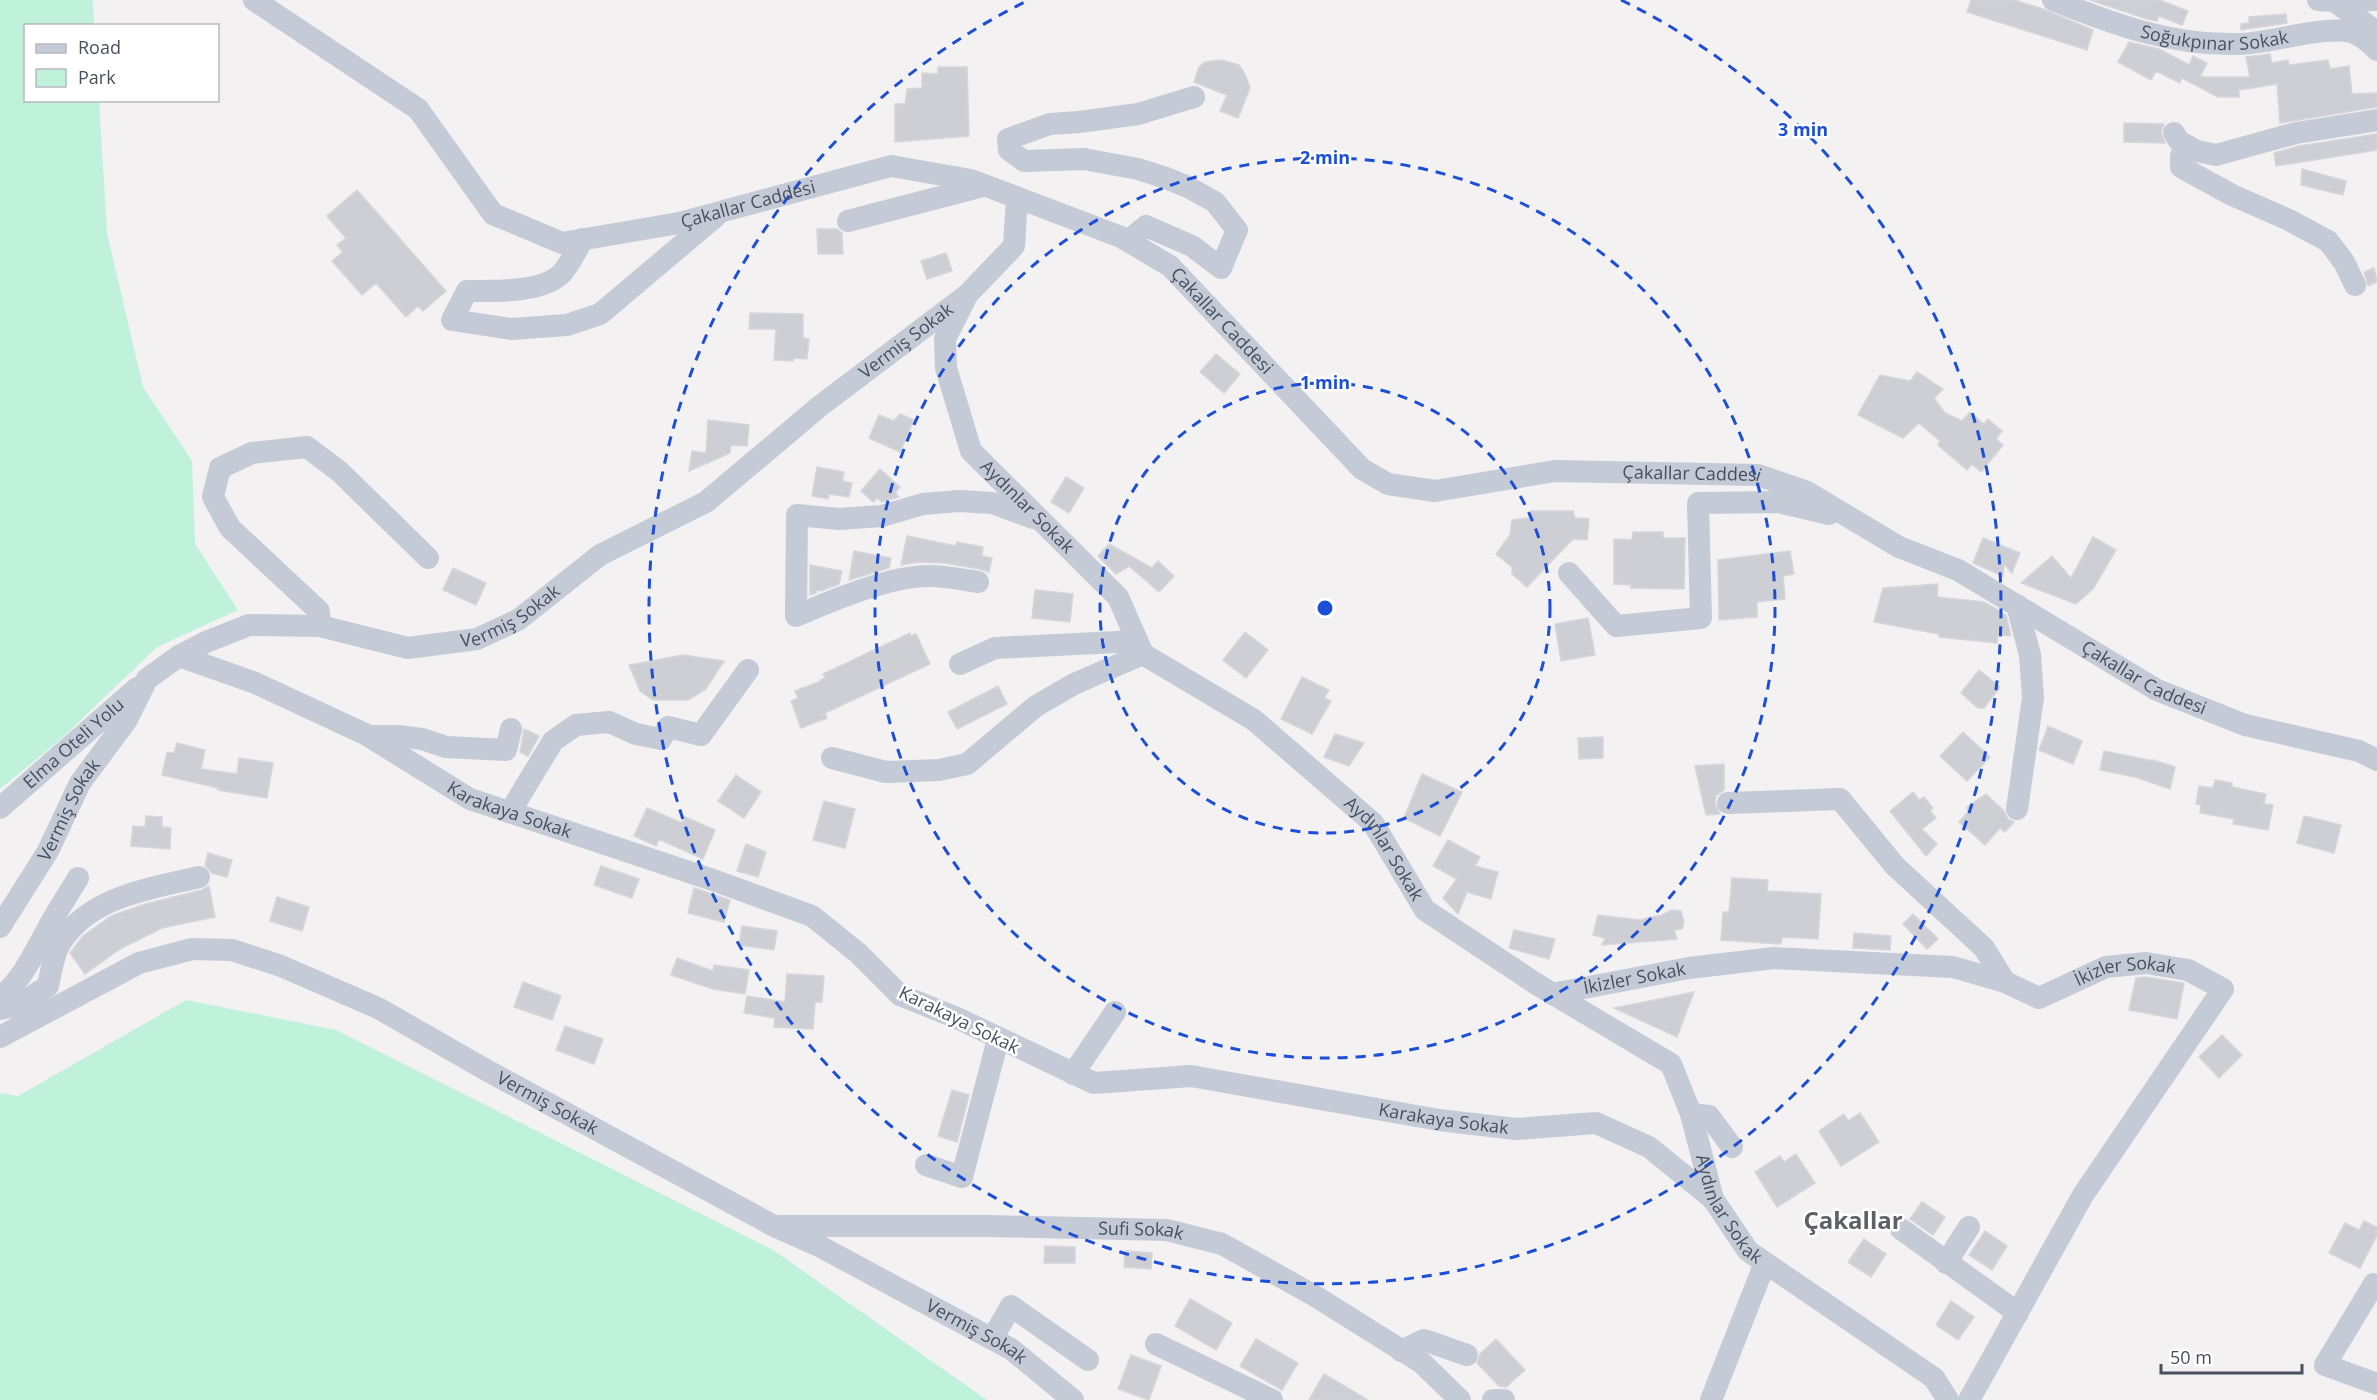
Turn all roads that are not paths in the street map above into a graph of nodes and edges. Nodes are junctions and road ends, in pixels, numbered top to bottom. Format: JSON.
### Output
{"nodes":[{"id":1,"x":254,"y":0,"type":"edge"},
{"id":2,"x":2053,"y":0,"type":"edge"},
{"id":3,"x":2326,"y":0,"type":"edge"},
{"id":4,"x":2377,"y":0,"type":"edge"},
{"id":5,"x":2377,"y":32,"type":"edge"},
{"id":6,"x":2377,"y":50,"type":"edge"},
{"id":7,"x":1194,"y":97,"type":"dead end"},
{"id":8,"x":2377,"y":120,"type":"edge"},
{"id":9,"x":984,"y":186,"type":"junction"},
{"id":10,"x":1017,"y":199,"type":"junction"},
{"id":11,"x":721,"y":212,"type":"junction"},
{"id":12,"x":848,"y":221,"type":"dead end"},
{"id":13,"x":583,"y":239,"type":"junction"},
{"id":14,"x":1128,"y":241,"type":"junction"},
{"id":15,"x":2355,"y":285,"type":"dead end"},
{"id":16,"x":967,"y":295,"type":"junction"},
{"id":17,"x":1851,"y":519,"type":"junction"},
{"id":18,"x":1040,"y":520,"type":"junction"},
{"id":19,"x":428,"y":558,"type":"dead end"},
{"id":20,"x":1569,"y":573,"type":"dead end"},
{"id":21,"x":978,"y":582,"type":"dead end"},
{"id":22,"x":2017,"y":605,"type":"junction"},
{"id":23,"x":320,"y":626,"type":"junction"},
{"id":24,"x":1140,"y":648,"type":"junction"},
{"id":25,"x":179,"y":656,"type":"junction"},
{"id":26,"x":960,"y":664,"type":"dead end"},
{"id":27,"x":748,"y":670,"type":"dead end"},
{"id":28,"x":147,"y":680,"type":"junction"},
{"id":29,"x":512,"y":729,"type":"dead end"},
{"id":30,"x":369,"y":736,"type":"junction"},
{"id":31,"x":832,"y":758,"type":"dead end"},
{"id":32,"x":2377,"y":760,"type":"edge"},
{"id":33,"x":1728,"y":803,"type":"dead end"},
{"id":34,"x":0,"y":808,"type":"edge"},
{"id":35,"x":2017,"y":808,"type":"dead end"},
{"id":36,"x":510,"y":812,"type":"junction"},
{"id":37,"x":198,"y":877,"type":"dead end"},
{"id":38,"x":78,"y":878,"type":"dead end"},
{"id":39,"x":0,"y":927,"type":"edge"},
{"id":40,"x":2006,"y":982,"type":"junction"},
{"id":41,"x":1552,"y":994,"type":"junction"},
{"id":42,"x":0,"y":998,"type":"edge"},
{"id":43,"x":0,"y":1009,"type":"edge"},
{"id":44,"x":1115,"y":1012,"type":"dead end"},
{"id":45,"x":0,"y":1037,"type":"edge"},
{"id":46,"x":998,"y":1039,"type":"junction"},
{"id":47,"x":1074,"y":1074,"type":"junction"},
{"id":48,"x":1691,"y":1114,"type":"junction"},
{"id":49,"x":1732,"y":1147,"type":"dead end"},
{"id":50,"x":926,"y":1165,"type":"dead end"},
{"id":51,"x":1713,"y":1199,"type":"junction"},
{"id":52,"x":774,"y":1226,"type":"junction"},
{"id":53,"x":1969,"y":1227,"type":"dead end"},
{"id":54,"x":1901,"y":1229,"type":"dead end"},
{"id":55,"x":1765,"y":1263,"type":"junction"},
{"id":56,"x":1946,"y":1263,"type":"junction"},
{"id":57,"x":2374,"y":1284,"type":"dead end"},
{"id":58,"x":2018,"y":1313,"type":"junction"},
{"id":59,"x":992,"y":1339,"type":"junction"},
{"id":60,"x":1156,"y":1344,"type":"dead end"},
{"id":61,"x":1401,"y":1351,"type":"junction"},
{"id":62,"x":1467,"y":1355,"type":"dead end"},
{"id":63,"x":1088,"y":1360,"type":"dead end"},
{"id":64,"x":2377,"y":1384,"type":"edge"},
{"id":65,"x":1073,"y":1400,"type":"edge"},
{"id":66,"x":1272,"y":1400,"type":"edge"},
{"id":67,"x":1460,"y":1400,"type":"edge"},
{"id":68,"x":1493,"y":1400,"type":"edge"},
{"id":69,"x":1504,"y":1400,"type":"edge"},
{"id":70,"x":1711,"y":1400,"type":"edge"},
{"id":71,"x":1948,"y":1400,"type":"edge"},
{"id":72,"x":1969,"y":1400,"type":"edge"}],
"edges":[{"from":1,"to":13,"type":"street","name":"Çakallar Caddesi"},
{"from":2,"to":6,"type":"street","name":"Soğukpınar Sokak"},
{"from":3,"to":4,"type":"street"},
{"from":3,"to":5,"type":"street"},
{"from":7,"to":14,"type":"street"},
{"from":8,"to":15,"type":"street"},
{"from":9,"to":10,"type":"street","name":"Çakallar Caddesi"},
{"from":9,"to":11,"type":"street","name":"Çakallar Caddesi"},
{"from":9,"to":12,"type":"street"},
{"from":10,"to":14,"type":"street","name":"Çakallar Caddesi"},
{"from":10,"to":16,"type":"street","name":"Vermiş Sokak"},
{"from":11,"to":13,"type":"street","name":"Çakallar Caddesi"},
{"from":11,"to":13,"type":"street"},
{"from":14,"to":17,"type":"street","name":"Çakallar Caddesi"},
{"from":16,"to":18,"type":"street","name":"Aydınlar Sokak"},
{"from":16,"to":23,"type":"street","name":"Vermiş Sokak"},
{"from":17,"to":20,"type":"street"},
{"from":17,"to":22,"type":"street","name":"Çakallar Caddesi"},
{"from":18,"to":21,"type":"street"},
{"from":18,"to":24,"type":"street","name":"Aydınlar Sokak"},
{"from":19,"to":23,"type":"street"},
{"from":22,"to":32,"type":"street","name":"Çakallar Caddesi"},
{"from":22,"to":35,"type":"street"},
{"from":23,"to":25,"type":"street","name":"Vermiş Sokak"},
{"from":24,"to":26,"type":"street"},
{"from":24,"to":31,"type":"street"},
{"from":24,"to":41,"type":"street","name":"Aydınlar Sokak"},
{"from":25,"to":28,"type":"street","name":"Vermiş Sokak"},
{"from":25,"to":30,"type":"street","name":"Karakaya Sokak"},
{"from":27,"to":36,"type":"street"},
{"from":28,"to":34,"type":"street","name":"Elma Oteli Yolu"},
{"from":28,"to":39,"type":"street","name":"Vermiş Sokak"},
{"from":29,"to":30,"type":"street"},
{"from":30,"to":36,"type":"street","name":"Karakaya Sokak"},
{"from":33,"to":40,"type":"street"},
{"from":36,"to":46,"type":"street","name":"Karakaya Sokak"},
{"from":37,"to":43,"type":"street"},
{"from":38,"to":42,"type":"street"},
{"from":40,"to":41,"type":"street","name":"İkizler Sokak"},
{"from":40,"to":58,"type":"street","name":"İkizler Sokak"},
{"from":41,"to":48,"type":"street","name":"Aydınlar Sokak"},
{"from":44,"to":47,"type":"street"},
{"from":45,"to":52,"type":"street","name":"Vermiş Sokak"},
{"from":46,"to":47,"type":"street","name":"Karakaya Sokak"},
{"from":46,"to":50,"type":"street"},
{"from":47,"to":51,"type":"street","name":"Karakaya Sokak"},
{"from":48,"to":49,"type":"street"},
{"from":48,"to":51,"type":"street","name":"Aydınlar Sokak"},
{"from":51,"to":55,"type":"street","name":"Aydınlar Sokak"},
{"from":52,"to":59,"type":"street","name":"Vermiş Sokak"},
{"from":52,"to":61,"type":"street","name":"Sufi Sokak"},
{"from":53,"to":56,"type":"street"},
{"from":54,"to":56,"type":"street"},
{"from":55,"to":70,"type":"street"},
{"from":55,"to":71,"type":"street","name":"Aydınlar Sokak"},
{"from":56,"to":58,"type":"street"},
{"from":57,"to":64,"type":"street"},
{"from":58,"to":72,"type":"street","name":"İkizler Sokak"},
{"from":59,"to":63,"type":"street"},
{"from":59,"to":65,"type":"street","name":"Vermiş Sokak"},
{"from":60,"to":66,"type":"street"},
{"from":61,"to":62,"type":"street"},
{"from":61,"to":67,"type":"street","name":"Sufi Sokak"},
{"from":68,"to":69,"type":"street"}]}
